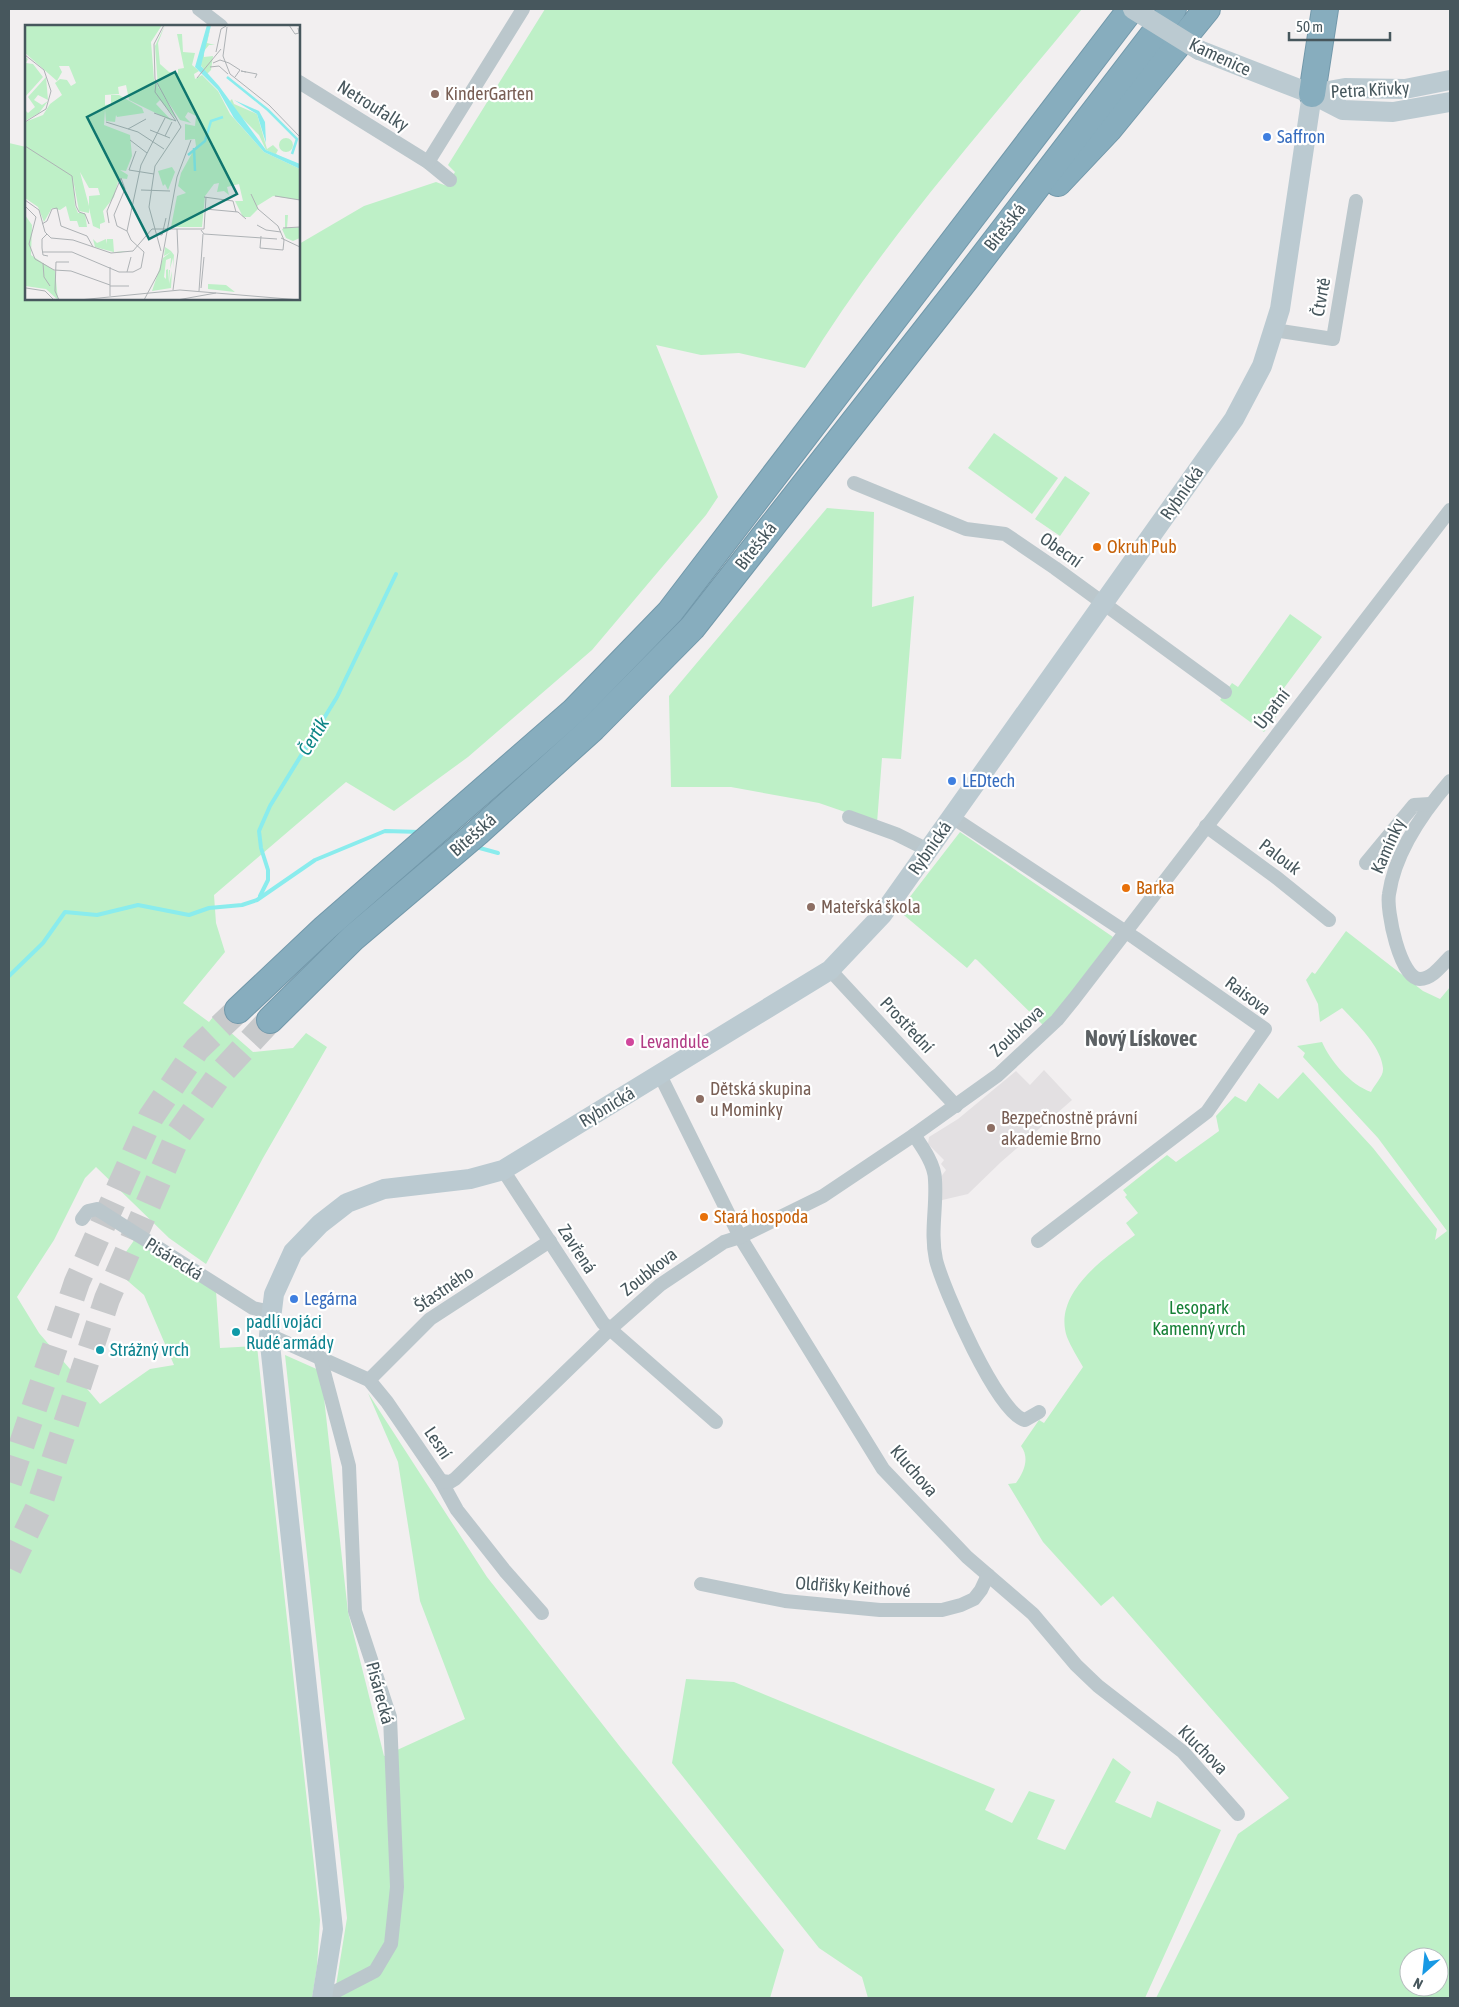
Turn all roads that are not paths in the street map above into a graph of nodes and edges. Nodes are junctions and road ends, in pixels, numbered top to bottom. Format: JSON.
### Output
{"nodes":[{"id":1,"x":199,"y":9,"type":"edge"},
{"id":2,"x":1132,"y":9,"type":"edge"},
{"id":3,"x":1173,"y":9,"type":"edge"},
{"id":4,"x":1207,"y":9,"type":"edge"},
{"id":5,"x":520,"y":10,"type":"edge"},
{"id":6,"x":1325,"y":10,"type":"edge"},
{"id":7,"x":220,"y":25,"type":"edge"},
{"id":8,"x":1450,"y":80,"type":"edge"},
{"id":9,"x":300,"y":83,"type":"edge"},
{"id":10,"x":1312,"y":94,"type":"junction"},
{"id":11,"x":1450,"y":102,"type":"edge"},
{"id":12,"x":428,"y":162,"type":"junction"},
{"id":13,"x":450,"y":180,"type":"dead end"},
{"id":14,"x":1356,"y":201,"type":"dead end"},
{"id":15,"x":966,"y":279,"type":"junction"},
{"id":16,"x":1274,"y":330,"type":"junction"},
{"id":17,"x":854,"y":483,"type":"dead end"},
{"id":18,"x":1450,"y":510,"type":"edge"},
{"id":19,"x":1104,"y":603,"type":"junction"},
{"id":20,"x":1225,"y":692,"type":"dead end"},
{"id":21,"x":1450,"y":780,"type":"edge"},
{"id":22,"x":1430,"y":804,"type":"junction"},
{"id":23,"x":849,"y":817,"type":"dead end"},
{"id":24,"x":952,"y":817,"type":"junction"},
{"id":25,"x":1206,"y":826,"type":"junction"},
{"id":26,"x":928,"y":850,"type":"junction"},
{"id":27,"x":1366,"y":863,"type":"dead end"},
{"id":28,"x":1330,"y":920,"type":"dead end"},
{"id":29,"x":1125,"y":932,"type":"junction"},
{"id":30,"x":1450,"y":958,"type":"edge"},
{"id":31,"x":830,"y":970,"type":"junction"},
{"id":32,"x":238,"y":1010,"type":"tunnel mouth"},
{"id":33,"x":270,"y":1020,"type":"tunnel mouth"},
{"id":34,"x":660,"y":1075,"type":"junction"},
{"id":35,"x":956,"y":1106,"type":"junction"},
{"id":36,"x":914,"y":1135,"type":"junction"},
{"id":37,"x":503,"y":1170,"type":"junction"},
{"id":38,"x":82,"y":1219,"type":"dead end"},
{"id":39,"x":740,"y":1237,"type":"junction"},
{"id":40,"x":1038,"y":1241,"type":"dead end"},
{"id":41,"x":550,"y":1242,"type":"junction"},
{"id":42,"x":271,"y":1312,"type":"junction"},
{"id":43,"x":610,"y":1330,"type":"junction"},
{"id":44,"x":269,"y":1335,"type":"junction"},
{"id":45,"x":320,"y":1358,"type":"junction"},
{"id":46,"x":369,"y":1380,"type":"junction"},
{"id":47,"x":1039,"y":1412,"type":"dead end"},
{"id":48,"x":716,"y":1422,"type":"dead end"},
{"id":49,"x":441,"y":1481,"type":"junction"},
{"id":50,"x":988,"y":1575,"type":"junction"},
{"id":51,"x":701,"y":1584,"type":"dead end"},
{"id":52,"x":542,"y":1613,"type":"dead end"},
{"id":53,"x":1238,"y":1814,"type":"dead end"},
{"id":54,"x":323,"y":1998,"type":"edge"}],
"edges":[{"from":1,"to":7,"type":"street"},
{"from":2,"to":10,"type":"street","name":"Kamenice","bridge":true},
{"from":2,"to":32,"type":"highway","name":"Bítešská"},
{"from":3,"to":15,"type":"highway","name":"Bítešská"},
{"from":4,"to":15,"type":"highway"},
{"from":5,"to":12,"type":"street"},
{"from":6,"to":10,"type":"highway"},
{"from":8,"to":10,"type":"street","name":"Petra Křivky"},
{"from":9,"to":12,"type":"street","name":"Netroufalky"},
{"from":10,"to":11,"type":"street","name":"Petra Křivky"},
{"from":10,"to":16,"type":"street","name":"Rybnická"},
{"from":12,"to":13,"type":"street","name":"Netroufalky"},
{"from":14,"to":16,"type":"street","name":"Čtvrtě"},
{"from":15,"to":33,"type":"highway","name":"Bítešská"},
{"from":16,"to":19,"type":"street","name":"Rybnická"},
{"from":17,"to":19,"type":"street","name":"Obecní"},
{"from":18,"to":25,"type":"street","name":"Úpatní"},
{"from":19,"to":20,"type":"street","name":"Obecní"},
{"from":19,"to":24,"type":"street","name":"Rybnická"},
{"from":21,"to":22,"type":"street","name":"Kamínky"},
{"from":22,"to":27,"type":"street"},
{"from":22,"to":30,"type":"street","name":"Kamínky"},
{"from":23,"to":26,"type":"street"},
{"from":24,"to":26,"type":"street","name":"Rybnická"},
{"from":24,"to":29,"type":"street","name":"Raisova"},
{"from":25,"to":28,"type":"street","name":"Palouk"},
{"from":25,"to":29,"type":"street","name":"Úpatní"},
{"from":26,"to":31,"type":"street","name":"Rybnická"},
{"from":29,"to":35,"type":"street","name":"Zoubkova"},
{"from":29,"to":40,"type":"street","name":"Raisova"},
{"from":31,"to":34,"type":"street","name":"Rybnická"},
{"from":31,"to":35,"type":"street","name":"Prostřední"},
{"from":34,"to":37,"type":"street","name":"Rybnická"},
{"from":34,"to":39,"type":"street","name":"Kluchova"},
{"from":35,"to":36,"type":"street","name":"Zoubkova"},
{"from":36,"to":39,"type":"street","name":"Zoubkova"},
{"from":36,"to":47,"type":"street"},
{"from":37,"to":41,"type":"street","name":"Zavřená"},
{"from":37,"to":42,"type":"street","name":"Rybnická"},
{"from":38,"to":42,"type":"street","name":"Pisárecká"},
{"from":39,"to":43,"type":"street","name":"Zoubkova"},
{"from":39,"to":50,"type":"street","name":"Kluchova"},
{"from":41,"to":43,"type":"street","name":"Zavřená"},
{"from":41,"to":46,"type":"street","name":"Šťastného"},
{"from":42,"to":44,"type":"street","name":"Rybnická"},
{"from":43,"to":48,"type":"street","name":"Zavřená"},
{"from":43,"to":49,"type":"street","name":"Zoubkova"},
{"from":44,"to":45,"type":"street","name":"Lesní"},
{"from":44,"to":54,"type":"street","name":"Pisárecká"},
{"from":45,"to":46,"type":"street","name":"Lesní"},
{"from":45,"to":54,"type":"street","name":"Pisárecká"},
{"from":46,"to":49,"type":"street","name":"Lesní"},
{"from":49,"to":52,"type":"street","name":"Lesní"},
{"from":50,"to":51,"type":"street","name":"Oldřišky Keithové"},
{"from":50,"to":53,"type":"street","name":"Kluchova"}]}
